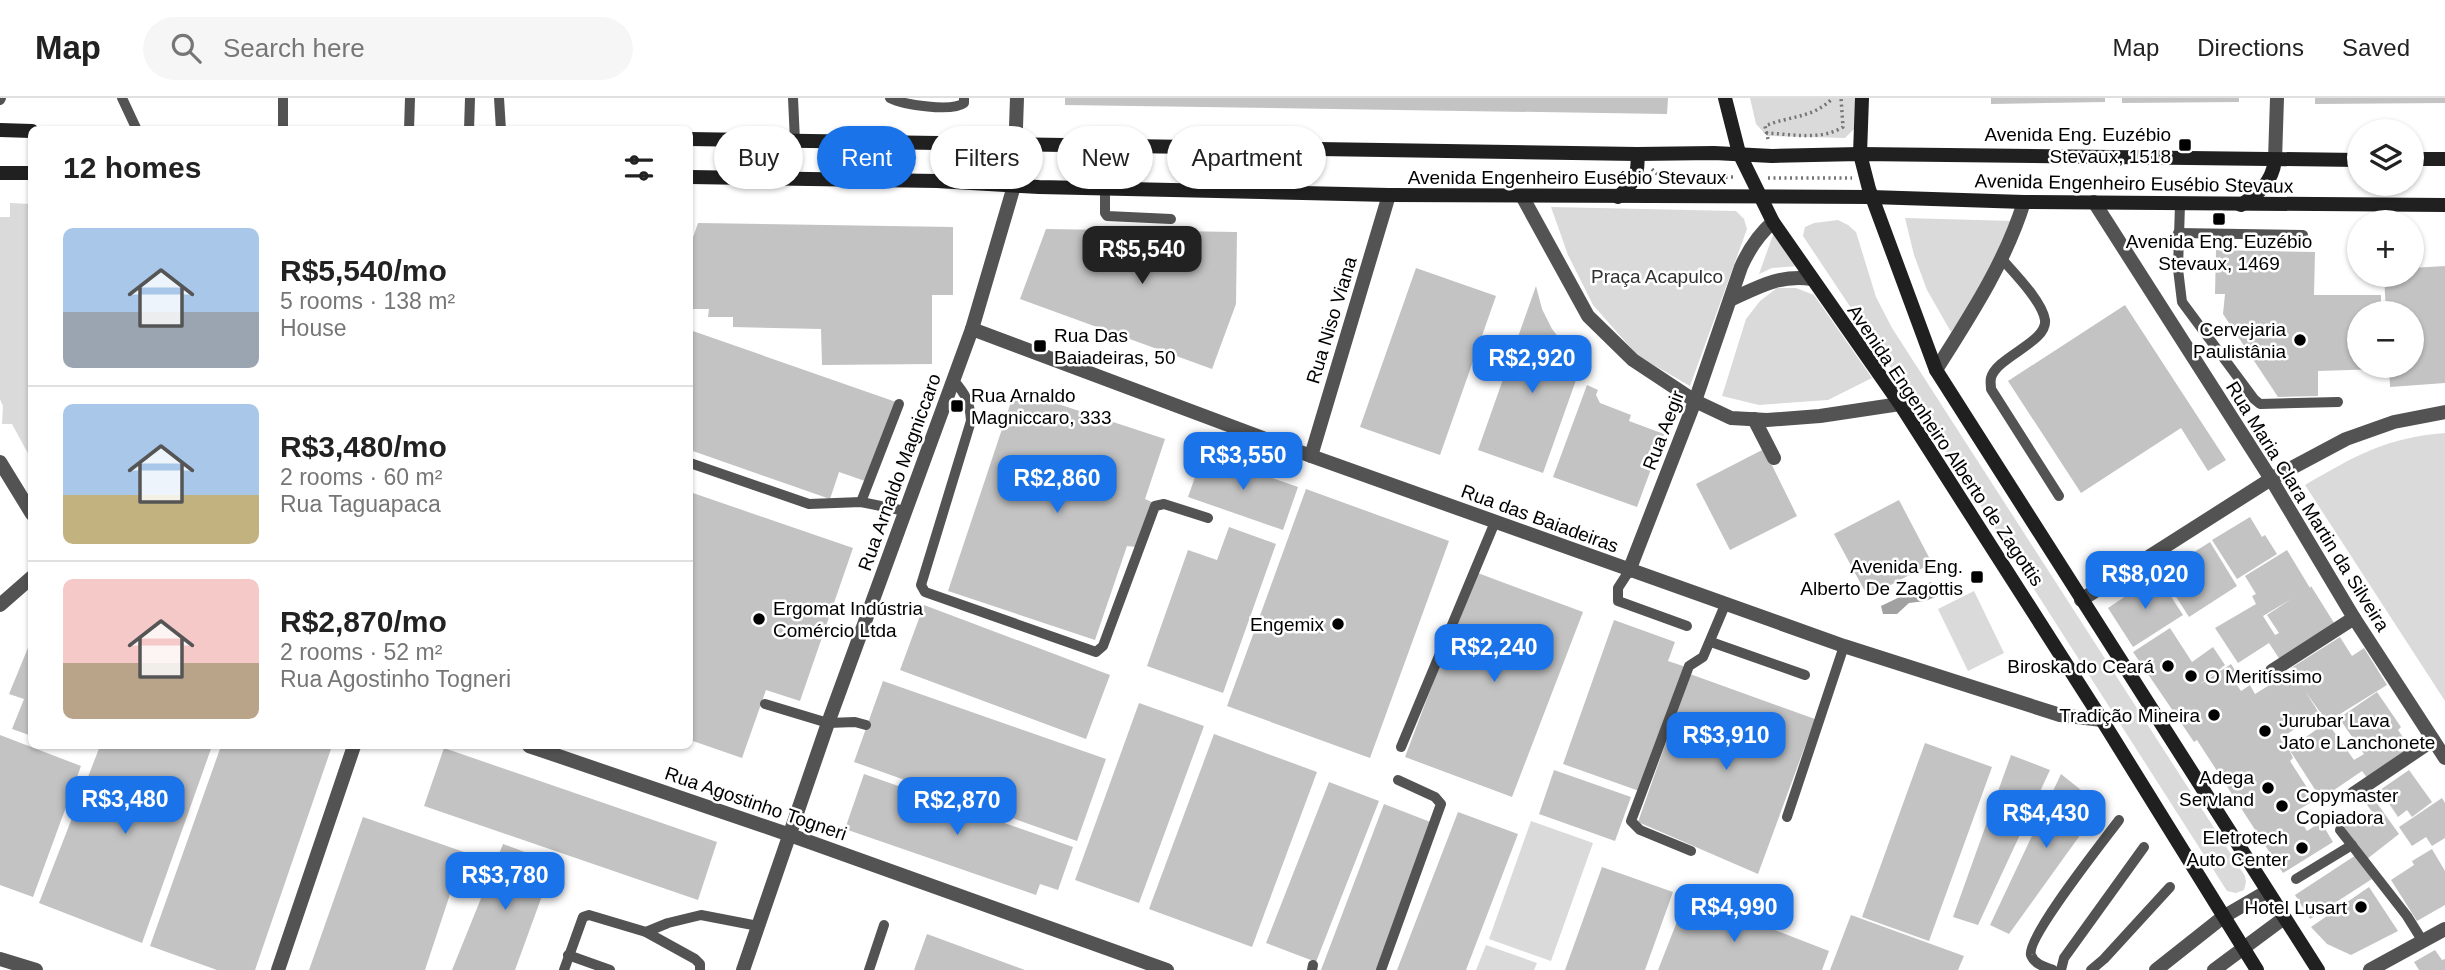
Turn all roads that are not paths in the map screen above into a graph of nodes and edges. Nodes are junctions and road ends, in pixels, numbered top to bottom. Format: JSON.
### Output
{"nodes":[{"id":1,"x":122,"y":98,"type":"edge"},
{"id":2,"x":283,"y":98,"type":"edge"},
{"id":3,"x":410,"y":98,"type":"edge"},
{"id":4,"x":470,"y":98,"type":"edge"},
{"id":5,"x":499,"y":98,"type":"edge"},
{"id":6,"x":793,"y":98,"type":"edge"},
{"id":7,"x":890,"y":98,"type":"edge"},
{"id":8,"x":964,"y":98,"type":"edge"},
{"id":9,"x":1017,"y":98,"type":"edge"},
{"id":10,"x":1725,"y":98,"type":"edge"},
{"id":11,"x":1862,"y":98,"type":"edge"},
{"id":12,"x":2277,"y":98,"type":"edge"},
{"id":13,"x":135,"y":126,"type":"edge"},
{"id":14,"x":283,"y":126,"type":"edge"},
{"id":15,"x":409,"y":126,"type":"edge"},
{"id":16,"x":469,"y":126,"type":"edge"},
{"id":17,"x":501,"y":126,"type":"edge"},
{"id":18,"x":794,"y":126,"type":"edge"},
{"id":19,"x":1017,"y":126,"type":"edge"},
{"id":20,"x":0,"y":130,"type":"edge"},
{"id":21,"x":28,"y":131,"type":"edge"},
{"id":22,"x":693,"y":139,"type":"edge"},
{"id":23,"x":714,"y":139,"type":"edge"},
{"id":24,"x":803,"y":141,"type":"edge"},
{"id":25,"x":930,"y":143,"type":"edge"},
{"id":26,"x":1043,"y":144,"type":"edge"},
{"id":27,"x":1739,"y":153,"type":"junction"},
{"id":28,"x":1637,"y":154,"type":"junction"},
{"id":29,"x":1860,"y":154,"type":"junction"},
{"id":30,"x":2424,"y":159,"type":"edge"},
{"id":31,"x":2445,"y":159,"type":"edge"},
{"id":32,"x":2275,"y":160,"type":"junction"},
{"id":33,"x":2347,"y":160,"type":"edge"},
{"id":34,"x":0,"y":173,"type":"edge"},
{"id":35,"x":28,"y":173,"type":"edge"},
{"id":36,"x":693,"y":177,"type":"edge"},
{"id":37,"x":930,"y":181,"type":"edge"},
{"id":38,"x":1013,"y":189,"type":"edge"},
{"id":39,"x":1105,"y":189,"type":"joint"},
{"id":40,"x":1389,"y":195,"type":"junction"},
{"id":41,"x":1762,"y":196,"type":"junction"},
{"id":42,"x":1522,"y":197,"type":"junction"},
{"id":43,"x":1618,"y":197,"type":"junction"},
{"id":44,"x":1871,"y":197,"type":"junction"},
{"id":45,"x":2024,"y":202,"type":"junction"},
{"id":46,"x":2094,"y":202,"type":"junction"},
{"id":47,"x":2180,"y":204,"type":"junction"},
{"id":48,"x":2241,"y":205,"type":"junction"},
{"id":49,"x":2445,"y":205,"type":"edge"},
{"id":50,"x":1171,"y":219,"type":"dead end"},
{"id":51,"x":1773,"y":222,"type":"junction"},
{"id":52,"x":2178,"y":233,"type":"junction"},
{"id":53,"x":2303,"y":235,"type":"dead end"},
{"id":54,"x":2001,"y":258,"type":"junction"},
{"id":55,"x":1812,"y":279,"type":"junction"},
{"id":56,"x":1730,"y":300,"type":"junction"},
{"id":57,"x":972,"y":328,"type":"junction"},
{"id":58,"x":1936,"y":370,"type":"junction"},
{"id":59,"x":953,"y":380,"type":"junction"},
{"id":60,"x":1695,"y":401,"type":"junction"},
{"id":61,"x":2338,"y":402,"type":"dead end"},
{"id":62,"x":899,"y":404,"type":"dead end"},
{"id":63,"x":1900,"y":404,"type":"junction"},
{"id":64,"x":2445,"y":412,"type":"edge"},
{"id":65,"x":1754,"y":419,"type":"junction"},
{"id":66,"x":1311,"y":456,"type":"junction"},
{"id":67,"x":1774,"y":458,"type":"dead end"},
{"id":68,"x":0,"y":462,"type":"edge"},
{"id":69,"x":693,"y":464,"type":"edge"},
{"id":70,"x":2271,"y":479,"type":"junction"},
{"id":71,"x":2059,"y":496,"type":"dead end"},
{"id":72,"x":862,"y":502,"type":"junction"},
{"id":73,"x":28,"y":508,"type":"edge"},
{"id":74,"x":905,"y":511,"type":"junction"},
{"id":75,"x":1208,"y":518,"type":"dead end"},
{"id":76,"x":1495,"y":522,"type":"junction"},
{"id":77,"x":1629,"y":571,"type":"junction"},
{"id":78,"x":28,"y":580,"type":"edge"},
{"id":79,"x":2081,"y":600,"type":"junction"},
{"id":80,"x":0,"y":605,"type":"edge"},
{"id":81,"x":1725,"y":605,"type":"junction"},
{"id":82,"x":2354,"y":618,"type":"junction"},
{"id":83,"x":1686,"y":626,"type":"dead end"},
{"id":84,"x":1711,"y":642,"type":"junction"},
{"id":85,"x":1844,"y":646,"type":"junction"},
{"id":86,"x":2272,"y":671,"type":"dead end"},
{"id":87,"x":1805,"y":675,"type":"dead end"},
{"id":88,"x":765,"y":704,"type":"dead end"},
{"id":89,"x":2102,"y":720,"type":"junction"},
{"id":90,"x":828,"y":723,"type":"junction"},
{"id":91,"x":866,"y":724,"type":"dead end"},
{"id":92,"x":2433,"y":740,"type":"junction"},
{"id":93,"x":1401,"y":747,"type":"dead end"},
{"id":94,"x":353,"y":749,"type":"edge"},
{"id":95,"x":538,"y":749,"type":"edge"},
{"id":96,"x":2445,"y":758,"type":"edge"},
{"id":97,"x":1398,"y":780,"type":"dead end"},
{"id":98,"x":2353,"y":794,"type":"dead end"},
{"id":99,"x":1787,"y":817,"type":"dead end"},
{"id":100,"x":2119,"y":820,"type":"dead end"},
{"id":101,"x":2340,"y":830,"type":"dead end"},
{"id":102,"x":790,"y":835,"type":"junction"},
{"id":103,"x":2352,"y":845,"type":"junction"},
{"id":104,"x":2144,"y":847,"type":"dead end"},
{"id":105,"x":1691,"y":851,"type":"dead end"},
{"id":106,"x":2296,"y":879,"type":"dead end"},
{"id":107,"x":2169,"y":887,"type":"dead end"},
{"id":108,"x":2266,"y":892,"type":"junction"},
{"id":109,"x":2223,"y":917,"type":"junction"},
{"id":110,"x":2284,"y":918,"type":"junction"},
{"id":111,"x":884,"y":925,"type":"dead end"},
{"id":112,"x":758,"y":926,"type":"junction"},
{"id":113,"x":2445,"y":929,"type":"edge"},
{"id":114,"x":646,"y":932,"type":"junction"},
{"id":115,"x":2422,"y":940,"type":"junction"},
{"id":116,"x":2242,"y":947,"type":"junction"},
{"id":117,"x":568,"y":956,"type":"junction"},
{"id":118,"x":0,"y":959,"type":"edge"},
{"id":119,"x":2163,"y":969,"type":"edge"},
{"id":120,"x":36,"y":970,"type":"edge"},
{"id":121,"x":278,"y":970,"type":"edge"},
{"id":122,"x":564,"y":970,"type":"edge"},
{"id":123,"x":610,"y":970,"type":"edge"},
{"id":124,"x":700,"y":970,"type":"edge"},
{"id":125,"x":743,"y":970,"type":"edge"},
{"id":126,"x":869,"y":970,"type":"edge"},
{"id":127,"x":1167,"y":970,"type":"edge"},
{"id":128,"x":1381,"y":970,"type":"edge"},
{"id":129,"x":2053,"y":970,"type":"edge"},
{"id":130,"x":2061,"y":970,"type":"edge"},
{"id":131,"x":2091,"y":970,"type":"edge"},
{"id":132,"x":2214,"y":970,"type":"edge"},
{"id":133,"x":2257,"y":970,"type":"edge"},
{"id":134,"x":2318,"y":970,"type":"edge"},
{"id":135,"x":2370,"y":970,"type":"edge"}],
"edges":[{"from":1,"to":13,"type":"lane"},
{"from":2,"to":14,"type":"lane"},
{"from":3,"to":15,"type":"lane"},
{"from":4,"to":16,"type":"lane"},
{"from":5,"to":17,"type":"lane"},
{"from":6,"to":18,"type":"lane"},
{"from":7,"to":8,"type":"lane"},
{"from":9,"to":19,"type":"street","name":"Rua Arnaldo Magniccaro"},
{"from":10,"to":27,"type":"main road","name":"Avenida Engenheiro Alberto de Zagottis"},
{"from":11,"to":29,"type":"main road","name":"Avenida Engenheiro Alberto de Zagottis"},
{"from":12,"to":32,"type":"street"},
{"from":20,"to":21,"type":"main road"},
{"from":22,"to":23,"type":"main road","name":"Avenida Engenheiro Eusébio Stevaux"},
{"from":24,"to":25,"type":"main road","name":"Avenida Engenheiro Eusébio Stevaux"},
{"from":26,"to":28,"type":"main road","name":"Avenida Engenheiro Eusébio Stevaux"},
{"from":27,"to":28,"type":"main road","name":"Avenida Engenheiro Eusébio Stevaux"},
{"from":27,"to":29,"type":"main road","name":"Avenida Engenheiro Eusébio Stevaux"},
{"from":27,"to":41,"type":"main road","name":"Avenida Engenheiro Alberto de Zagottis"},
{"from":28,"to":43,"type":"main road"},
{"from":29,"to":32,"type":"main road","name":"Avenida Engenheiro Eusébio Stevaux"},
{"from":29,"to":44,"type":"main road","name":"Avenida Engenheiro Alberto de Zagottis"},
{"from":30,"to":31,"type":"main road"},
{"from":32,"to":33,"type":"main road","name":"Avenida Engenheiro Eusébio Stevaux"},
{"from":32,"to":48,"type":"main road"},
{"from":34,"to":35,"type":"main road"},
{"from":36,"to":37,"type":"main road","name":"Avenida Engenheiro Eusébio Stevaux"},
{"from":38,"to":57,"type":"street","name":"Rua Arnaldo Magniccaro"},
{"from":39,"to":40,"type":"main road","name":"Avenida Engenheiro Eusébio Stevaux"},
{"from":39,"to":50,"type":"lane"},
{"from":40,"to":42,"type":"main road","name":"Avenida Engenheiro Eusébio Stevaux"},
{"from":40,"to":66,"type":"street","name":"Rua Niso Viana"},
{"from":41,"to":43,"type":"main road","name":"Avenida Engenheiro Eusébio Stevaux"},
{"from":41,"to":44,"type":"main road","name":"Avenida Engenheiro Eusébio Stevaux"},
{"from":41,"to":51,"type":"main road","name":"Avenida Engenheiro Alberto de Zagottis"},
{"from":42,"to":43,"type":"main road","name":"Avenida Engenheiro Eusébio Stevaux"},
{"from":42,"to":60,"type":"street"},
{"from":44,"to":45,"type":"main road","name":"Avenida Engenheiro Eusébio Stevaux"},
{"from":44,"to":58,"type":"main road","name":"Avenida Engenheiro Alberto de Zagottis"},
{"from":45,"to":46,"type":"main road","name":"Avenida Engenheiro Eusébio Stevaux"},
{"from":45,"to":54,"type":"street"},
{"from":46,"to":47,"type":"main road","name":"Avenida Engenheiro Eusébio Stevaux"},
{"from":46,"to":70,"type":"street","name":"Rua Maria Clara Martin da Silveira"},
{"from":47,"to":48,"type":"main road","name":"Avenida Engenheiro Eusébio Stevaux"},
{"from":47,"to":52,"type":"lane"},
{"from":48,"to":49,"type":"main road","name":"Avenida Engenheiro Eusébio Stevaux"},
{"from":51,"to":55,"type":"main road","name":"Avenida Engenheiro Alberto de Zagottis"},
{"from":51,"to":56,"type":"street","name":"Rua Aegir"},
{"from":52,"to":53,"type":"lane"},
{"from":52,"to":61,"type":"lane"},
{"from":54,"to":58,"type":"street"},
{"from":54,"to":71,"type":"lane"},
{"from":55,"to":56,"type":"street"},
{"from":55,"to":63,"type":"main road","name":"Avenida Engenheiro Alberto de Zagottis"},
{"from":56,"to":60,"type":"street","name":"Rua Aegir"},
{"from":57,"to":59,"type":"street","name":"Rua Arnaldo Magniccaro"},
{"from":57,"to":66,"type":"street","name":"Rua das Baiadeiras"},
{"from":58,"to":79,"type":"main road","name":"Avenida Engenheiro Alberto de Zagottis"},
{"from":59,"to":74,"type":"street","name":"Rua Arnaldo Magniccaro"},
{"from":59,"to":75,"type":"lane"},
{"from":60,"to":65,"type":"street"},
{"from":60,"to":77,"type":"street","name":"Rua Aegir"},
{"from":62,"to":72,"type":"lane"},
{"from":63,"to":65,"type":"street"},
{"from":63,"to":89,"type":"main road","name":"Avenida Engenheiro Alberto de Zagottis"},
{"from":64,"to":70,"type":"street"},
{"from":65,"to":67,"type":"street"},
{"from":66,"to":76,"type":"street","name":"Rua das Baiadeiras"},
{"from":68,"to":73,"type":"street"},
{"from":69,"to":72,"type":"lane"},
{"from":70,"to":79,"type":"street"},
{"from":70,"to":82,"type":"street","name":"Rua Maria Clara Martin da Silveira"},
{"from":72,"to":74,"type":"lane"},
{"from":74,"to":90,"type":"street","name":"Rua Arnaldo Magniccaro"},
{"from":76,"to":77,"type":"street","name":"Rua das Baiadeiras"},
{"from":76,"to":93,"type":"lane"},
{"from":77,"to":81,"type":"street","name":"Rua das Baiadeiras"},
{"from":77,"to":83,"type":"lane"},
{"from":78,"to":80,"type":"street"},
{"from":79,"to":108,"type":"main road","name":"Avenida Engenheiro Alberto de Zagottis"},
{"from":81,"to":84,"type":"lane"},
{"from":81,"to":85,"type":"street","name":"Rua das Baiadeiras"},
{"from":82,"to":86,"type":"street"},
{"from":82,"to":92,"type":"street","name":"Rua Maria Clara Martin da Silveira"},
{"from":84,"to":87,"type":"lane"},
{"from":84,"to":105,"type":"lane"},
{"from":85,"to":89,"type":"street","name":"Rua das Baiadeiras"},
{"from":85,"to":99,"type":"lane"},
{"from":88,"to":90,"type":"lane"},
{"from":89,"to":109,"type":"main road","name":"Avenida Engenheiro Alberto de Zagottis"},
{"from":90,"to":91,"type":"lane"},
{"from":90,"to":102,"type":"street","name":"Rua Arnaldo Magniccaro"},
{"from":92,"to":96,"type":"street","name":"Rua Maria Clara Martin da Silveira"},
{"from":92,"to":98,"type":"street"},
{"from":94,"to":121,"type":"street"},
{"from":95,"to":102,"type":"street","name":"Rua Agostinho Togneri"},
{"from":97,"to":128,"type":"lane"},
{"from":100,"to":129,"type":"lane"},
{"from":101,"to":103,"type":"lane"},
{"from":102,"to":112,"type":"street","name":"Rua Arnaldo Magniccaro"},
{"from":102,"to":127,"type":"street","name":"Rua Agostinho Togneri"},
{"from":103,"to":106,"type":"lane"},
{"from":103,"to":115,"type":"lane"},
{"from":104,"to":130,"type":"lane"},
{"from":107,"to":131,"type":"lane"},
{"from":108,"to":109,"type":"street"},
{"from":108,"to":110,"type":"main road","name":"Avenida Engenheiro Alberto de Zagottis"},
{"from":109,"to":116,"type":"main road","name":"Avenida Engenheiro Alberto de Zagottis"},
{"from":109,"to":119,"type":"street"},
{"from":110,"to":116,"type":"street"},
{"from":110,"to":134,"type":"main road","name":"Avenida Engenheiro Alberto de Zagottis"},
{"from":111,"to":126,"type":"lane"},
{"from":112,"to":114,"type":"lane"},
{"from":112,"to":125,"type":"street","name":"Rua Arnaldo Magniccaro"},
{"from":113,"to":115,"type":"street"},
{"from":114,"to":117,"type":"lane"},
{"from":114,"to":124,"type":"lane"},
{"from":115,"to":135,"type":"street"},
{"from":116,"to":132,"type":"street"},
{"from":116,"to":133,"type":"main road","name":"Avenida Engenheiro Alberto de Zagottis"},
{"from":117,"to":122,"type":"lane"},
{"from":117,"to":123,"type":"lane"},
{"from":118,"to":120,"type":"street"}]}
